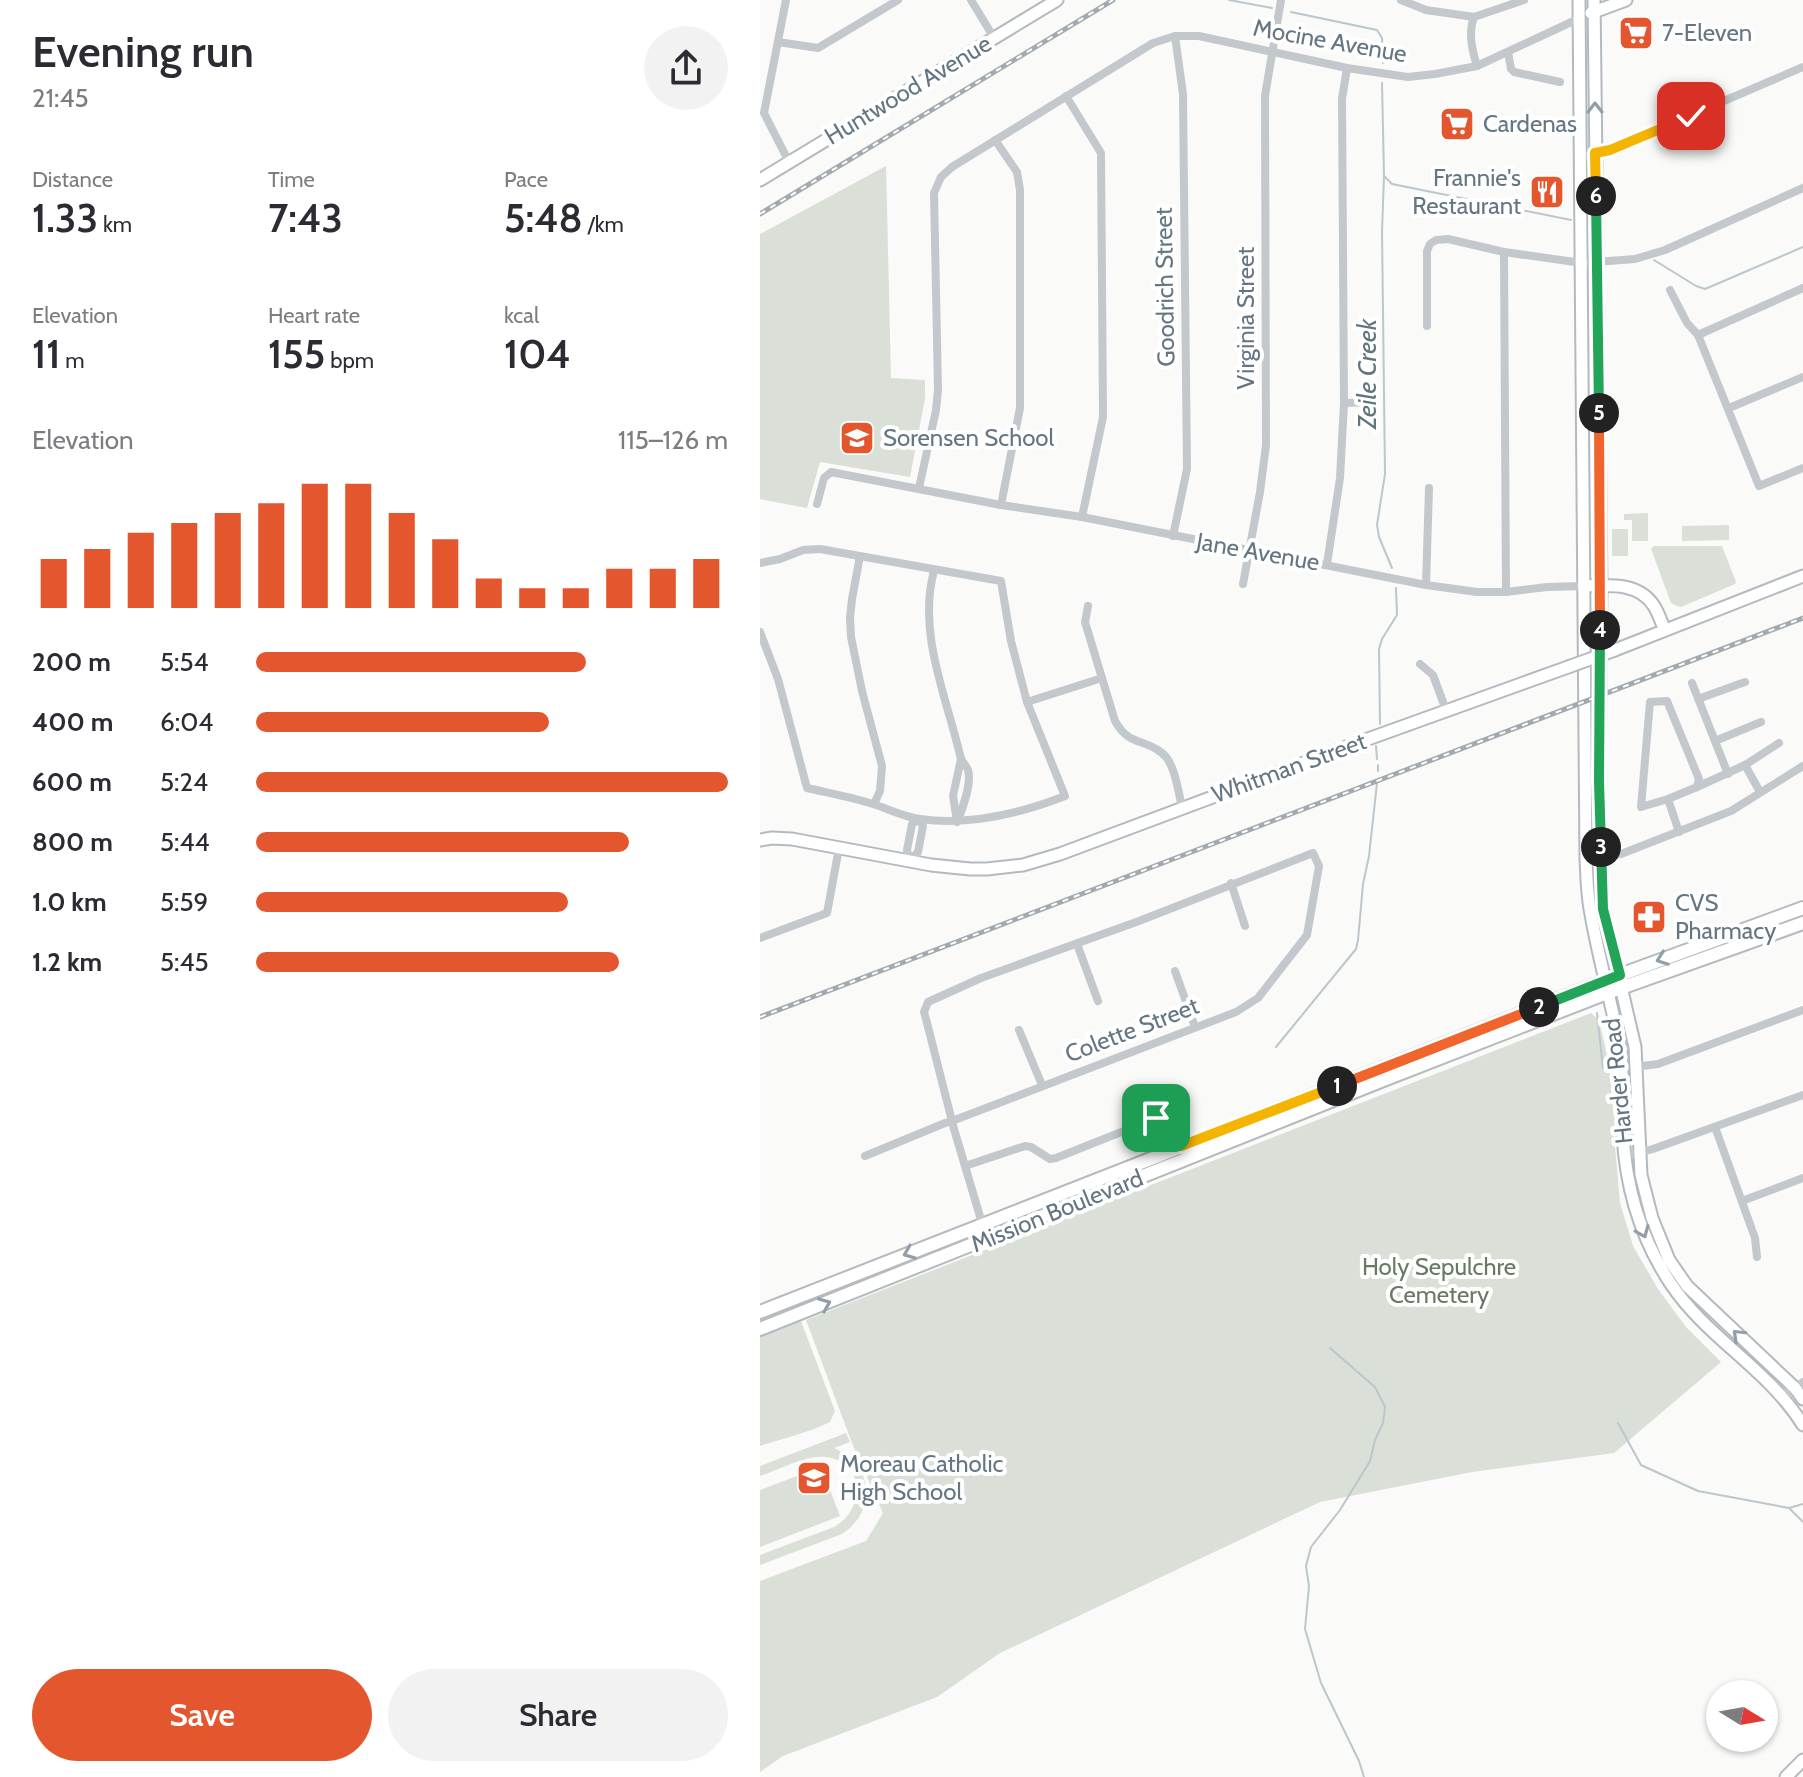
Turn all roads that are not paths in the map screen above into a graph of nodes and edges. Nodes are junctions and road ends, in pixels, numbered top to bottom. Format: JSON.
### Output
{"nodes":[{"id":1,"x":786,"y":0,"type":"edge"},
{"id":2,"x":898,"y":0,"type":"edge"},
{"id":3,"x":971,"y":0,"type":"edge"},
{"id":4,"x":1057,"y":0,"type":"edge"},
{"id":5,"x":1401,"y":0,"type":"edge"},
{"id":6,"x":1524,"y":0,"type":"edge"},
{"id":7,"x":1579,"y":0,"type":"edge"},
{"id":8,"x":1626,"y":0,"type":"edge"},
{"id":9,"x":1280,"y":3,"type":"edge"},
{"id":10,"x":1594,"y":6,"type":"edge"},
{"id":11,"x":1474,"y":17,"type":"junction"},
{"id":12,"x":1580,"y":18,"type":"junction"},
{"id":13,"x":1175,"y":36,"type":"junction"},
{"id":14,"x":994,"y":38,"type":"junction"},
{"id":15,"x":778,"y":42,"type":"junction"},
{"id":16,"x":1274,"y":52,"type":"junction"},
{"id":17,"x":1508,"y":52,"type":"junction"},
{"id":18,"x":1477,"y":66,"type":"junction"},
{"id":19,"x":1803,"y":67,"type":"edge"},
{"id":20,"x":1347,"y":68,"type":"junction"},
{"id":21,"x":1560,"y":82,"type":"dead end"},
{"id":22,"x":1066,"y":96,"type":"junction"},
{"id":23,"x":995,"y":140,"type":"junction"},
{"id":24,"x":1595,"y":153,"type":"junction"},
{"id":25,"x":1581,"y":157,"type":"junction"},
{"id":26,"x":789,"y":162,"type":"junction"},
{"id":27,"x":760,"y":180,"type":"edge"},
{"id":28,"x":1803,"y":188,"type":"edge"},
{"id":29,"x":1504,"y":252,"type":"junction"},
{"id":30,"x":1582,"y":263,"type":"junction"},
{"id":31,"x":1597,"y":263,"type":"junction"},
{"id":32,"x":1803,"y":288,"type":"edge"},
{"id":33,"x":1670,"y":290,"type":"dead end"},
{"id":34,"x":1427,"y":326,"type":"dead end"},
{"id":35,"x":1698,"y":335,"type":"junction"},
{"id":36,"x":1803,"y":377,"type":"edge"},
{"id":37,"x":1376,"y":402,"type":"dead end"},
{"id":38,"x":1344,"y":403,"type":"junction"},
{"id":39,"x":1729,"y":408,"type":"junction"},
{"id":40,"x":1803,"y":468,"type":"edge"},
{"id":41,"x":919,"y":488,"type":"junction"},
{"id":42,"x":1429,"y":488,"type":"dead end"},
{"id":43,"x":817,"y":504,"type":"dead end"},
{"id":44,"x":1001,"y":505,"type":"junction"},
{"id":45,"x":1082,"y":517,"type":"junction"},
{"id":46,"x":1173,"y":536,"type":"junction"},
{"id":47,"x":1250,"y":550,"type":"junction"},
{"id":48,"x":860,"y":556,"type":"junction"},
{"id":49,"x":760,"y":563,"type":"edge"},
{"id":50,"x":1327,"y":564,"type":"junction"},
{"id":51,"x":934,"y":571,"type":"junction"},
{"id":52,"x":1803,"y":576,"type":"edge"},
{"id":53,"x":1243,"y":584,"type":"dead end"},
{"id":54,"x":1426,"y":585,"type":"junction"},
{"id":55,"x":1584,"y":586,"type":"junction"},
{"id":56,"x":1601,"y":586,"type":"junction"},
{"id":57,"x":1506,"y":592,"type":"junction"},
{"id":58,"x":1088,"y":606,"type":"dead end"},
{"id":59,"x":1665,"y":630,"type":"junction"},
{"id":60,"x":760,"y":632,"type":"edge"},
{"id":61,"x":1420,"y":664,"type":"dead end"},
{"id":62,"x":1102,"y":678,"type":"junction"},
{"id":63,"x":1745,"y":682,"type":"dead end"},
{"id":64,"x":1692,"y":683,"type":"dead end"},
{"id":65,"x":1698,"y":699,"type":"junction"},
{"id":66,"x":1027,"y":702,"type":"junction"},
{"id":67,"x":1446,"y":710,"type":"junction"},
{"id":68,"x":1761,"y":722,"type":"dead end"},
{"id":69,"x":1715,"y":741,"type":"junction"},
{"id":70,"x":1779,"y":743,"type":"dead end"},
{"id":71,"x":1745,"y":765,"type":"junction"},
{"id":72,"x":1803,"y":766,"type":"edge"},
{"id":73,"x":1728,"y":774,"type":"junction"},
{"id":74,"x":1697,"y":787,"type":"junction"},
{"id":75,"x":1760,"y":792,"type":"junction"},
{"id":76,"x":1668,"y":799,"type":"junction"},
{"id":77,"x":874,"y":804,"type":"junction"},
{"id":78,"x":1182,"y":807,"type":"junction"},
{"id":79,"x":919,"y":819,"type":"junction"},
{"id":80,"x":957,"y":822,"type":"junction"},
{"id":81,"x":1679,"y":832,"type":"junction"},
{"id":82,"x":760,"y":840,"type":"edge"},
{"id":83,"x":839,"y":848,"type":"junction"},
{"id":84,"x":1602,"y":857,"type":"junction"},
{"id":85,"x":1586,"y":859,"type":"junction"},
{"id":86,"x":910,"y":861,"type":"junction"},
{"id":87,"x":1231,"y":883,"type":"junction"},
{"id":88,"x":1803,"y":908,"type":"edge"},
{"id":89,"x":1803,"y":923,"type":"edge"},
{"id":90,"x":1245,"y":926,"type":"dead end"},
{"id":91,"x":760,"y":938,"type":"edge"},
{"id":92,"x":1077,"y":944,"type":"junction"},
{"id":93,"x":1175,"y":971,"type":"dead end"},
{"id":94,"x":1620,"y":975,"type":"junction"},
{"id":95,"x":1606,"y":987,"type":"junction"},
{"id":96,"x":1621,"y":989,"type":"junction"},
{"id":97,"x":1098,"y":1001,"type":"dead end"},
{"id":98,"x":1803,"y":1010,"type":"edge"},
{"id":99,"x":1195,"y":1027,"type":"junction"},
{"id":100,"x":1019,"y":1030,"type":"dead end"},
{"id":101,"x":1388,"y":1066,"type":"junction"},
{"id":102,"x":1635,"y":1067,"type":"junction"},
{"id":103,"x":1042,"y":1085,"type":"junction"},
{"id":104,"x":1163,"y":1090,"type":"dead end"},
{"id":105,"x":1347,"y":1095,"type":"junction"},
{"id":106,"x":1803,"y":1095,"type":"edge"},
{"id":107,"x":1169,"y":1113,"type":"junction"},
{"id":108,"x":952,"y":1121,"type":"junction"},
{"id":109,"x":1715,"y":1127,"type":"junction"},
{"id":110,"x":1181,"y":1146,"type":"junction"},
{"id":111,"x":1641,"y":1153,"type":"junction"},
{"id":112,"x":865,"y":1156,"type":"dead end"},
{"id":113,"x":1626,"y":1156,"type":"junction"},
{"id":114,"x":965,"y":1166,"type":"junction"},
{"id":115,"x":1803,"y":1178,"type":"edge"},
{"id":116,"x":1742,"y":1201,"type":"junction"},
{"id":117,"x":982,"y":1224,"type":"junction"},
{"id":118,"x":987,"y":1240,"type":"junction"},
{"id":119,"x":1757,"y":1257,"type":"dead end"},
{"id":120,"x":774,"y":1306,"type":"junction"},
{"id":121,"x":760,"y":1312,"type":"edge"},
{"id":122,"x":760,"y":1322,"type":"edge"},
{"id":123,"x":760,"y":1329,"type":"edge"},
{"id":124,"x":1799,"y":1385,"type":"edge"},
{"id":125,"x":1782,"y":1396,"type":"junction"},
{"id":126,"x":1803,"y":1399,"type":"edge"},
{"id":127,"x":1803,"y":1425,"type":"edge"},
{"id":128,"x":1803,"y":1760,"type":"edge"},
{"id":129,"x":1786,"y":1777,"type":"edge"}],
"edges":[{"from":1,"to":15,"type":"street"},
{"from":2,"to":15,"type":"street"},
{"from":3,"to":14,"type":"street"},
{"from":4,"to":14,"type":"street","name":"Huntwood Avenue"},
{"from":5,"to":11,"type":"street"},
{"from":6,"to":11,"type":"street"},
{"from":7,"to":12,"type":"street","name":"Harder Road"},
{"from":8,"to":10,"type":"street"},
{"from":9,"to":16,"type":"street","name":"Virginia Street"},
{"from":10,"to":12,"type":"street"},
{"from":24,"to":10,"type":"street","name":"Harder Road","one_way":true},
{"from":11,"to":18,"type":"street"},
{"from":12,"to":17,"type":"street","name":"Mocine Avenue"},
{"from":12,"to":25,"type":"street","name":"Harder Road"},
{"from":13,"to":16,"type":"street","name":"Mocine Avenue"},
{"from":13,"to":22,"type":"street","name":"Mocine Avenue"},
{"from":13,"to":46,"type":"street","name":"Goodrich Street"},
{"from":14,"to":26,"type":"street","name":"Huntwood Avenue"},
{"from":15,"to":26,"type":"street"},
{"from":16,"to":20,"type":"street","name":"Mocine Avenue"},
{"from":16,"to":47,"type":"street","name":"Virginia Street"},
{"from":17,"to":18,"type":"street","name":"Mocine Avenue"},
{"from":17,"to":21,"type":"street"},
{"from":18,"to":20,"type":"street","name":"Mocine Avenue"},
{"from":19,"to":24,"type":"street"},
{"from":20,"to":38,"type":"street"},
{"from":22,"to":23,"type":"street","name":"Mocine Avenue"},
{"from":22,"to":45,"type":"street"},
{"from":23,"to":41,"type":"street","name":"Mocine Avenue"},
{"from":23,"to":44,"type":"street"},
{"from":24,"to":25,"type":"street"},
{"from":24,"to":31,"type":"street","name":"Harder Road"},
{"from":25,"to":30,"type":"street","name":"Harder Road"},
{"from":26,"to":27,"type":"street","name":"Huntwood Avenue"},
{"from":28,"to":31,"type":"street"},
{"from":29,"to":30,"type":"street"},
{"from":29,"to":34,"type":"street"},
{"from":29,"to":57,"type":"street"},
{"from":30,"to":31,"type":"street"},
{"from":30,"to":55,"type":"street","name":"Harder Road"},
{"from":31,"to":56,"type":"street","name":"Harder Road"},
{"from":32,"to":35,"type":"street"},
{"from":33,"to":35,"type":"street"},
{"from":35,"to":39,"type":"street"},
{"from":36,"to":39,"type":"street"},
{"from":37,"to":38,"type":"street"},
{"from":38,"to":50,"type":"street"},
{"from":39,"to":40,"type":"street"},
{"from":41,"to":43,"type":"street","name":"Jane Avenue"},
{"from":41,"to":44,"type":"street","name":"Jane Avenue"},
{"from":42,"to":54,"type":"street"},
{"from":44,"to":45,"type":"street","name":"Jane Avenue"},
{"from":45,"to":46,"type":"street","name":"Jane Avenue"},
{"from":46,"to":47,"type":"street","name":"Jane Avenue"},
{"from":47,"to":50,"type":"street","name":"Jane Avenue"},
{"from":47,"to":53,"type":"street","name":"Virginia Street"},
{"from":48,"to":49,"type":"street"},
{"from":48,"to":51,"type":"street"},
{"from":48,"to":77,"type":"street"},
{"from":50,"to":54,"type":"street","name":"Jane Avenue"},
{"from":51,"to":66,"type":"street"},
{"from":51,"to":80,"type":"street"},
{"from":52,"to":59,"type":"street","name":"Whitman Street"},
{"from":54,"to":57,"type":"street","name":"Jane Avenue"},
{"from":55,"to":56,"type":"street","name":"Jane Avenue"},
{"from":55,"to":57,"type":"street","name":"Jane Avenue"},
{"from":55,"to":85,"type":"street","name":"Harder Road"},
{"from":56,"to":59,"type":"street","name":"Jane Avenue"},
{"from":56,"to":84,"type":"street","name":"Harder Road"},
{"from":58,"to":62,"type":"street"},
{"from":59,"to":67,"type":"street","name":"Whitman Street","bridge":true},
{"from":60,"to":77,"type":"street"},
{"from":61,"to":67,"type":"street"},
{"from":62,"to":66,"type":"street"},
{"from":62,"to":78,"type":"street"},
{"from":63,"to":65,"type":"street"},
{"from":64,"to":65,"type":"street"},
{"from":65,"to":69,"type":"street"},
{"from":66,"to":80,"type":"street"},
{"from":67,"to":78,"type":"street","name":"Whitman Street"},
{"from":68,"to":69,"type":"street"},
{"from":69,"to":73,"type":"street"},
{"from":70,"to":71,"type":"street"},
{"from":71,"to":73,"type":"street"},
{"from":71,"to":75,"type":"street"},
{"from":72,"to":75,"type":"street"},
{"from":73,"to":74,"type":"street"},
{"from":74,"to":76,"type":"street"},
{"from":74,"to":76,"type":"street"},
{"from":75,"to":81,"type":"street"},
{"from":76,"to":81,"type":"street"},
{"from":77,"to":79,"type":"street"},
{"from":78,"to":86,"type":"street","name":"Whitman Street"},
{"from":79,"to":80,"type":"street"},
{"from":79,"to":86,"type":"street"},
{"from":81,"to":84,"type":"street"},
{"from":82,"to":83,"type":"street","name":"Whitman Street"},
{"from":83,"to":86,"type":"street","name":"Whitman Street"},
{"from":83,"to":91,"type":"street"},
{"from":84,"to":85,"type":"street"},
{"from":84,"to":94,"type":"street","name":"Harder Road"},
{"from":85,"to":95,"type":"street","name":"Harder Road"},
{"from":87,"to":90,"type":"street"},
{"from":87,"to":92,"type":"street"},
{"from":87,"to":99,"type":"street","name":"Colette Street"},
{"from":88,"to":94,"type":"main road","name":"Mission Boulevard","one_way":true},
{"from":89,"to":96,"type":"main road","name":"Mission Boulevard"},
{"from":92,"to":97,"type":"street"},
{"from":92,"to":108,"type":"street"},
{"from":93,"to":99,"type":"street"},
{"from":94,"to":95,"type":"main road","name":"Mission Boulevard"},
{"from":94,"to":96,"type":"street","name":"Harder Road"},
{"from":95,"to":96,"type":"main road","name":"Mission Boulevard"},
{"from":95,"to":101,"type":"main road","name":"Mission Boulevard"},
{"from":95,"to":105,"type":"main road","name":"Mission Boulevard"},
{"from":95,"to":113,"type":"street","name":"Harder Road"},
{"from":96,"to":102,"type":"street","name":"Harder Road"},
{"from":98,"to":102,"type":"street"},
{"from":99,"to":103,"type":"street","name":"Colette Street"},
{"from":100,"to":103,"type":"street"},
{"from":101,"to":105,"type":"main road"},
{"from":101,"to":110,"type":"main road","name":"Mission Boulevard"},
{"from":102,"to":111,"type":"street","name":"Harder Road"},
{"from":103,"to":108,"type":"street","name":"Colette Street"},
{"from":104,"to":107,"type":"street"},
{"from":105,"to":118,"type":"main road","name":"Mission Boulevard"},
{"from":106,"to":109,"type":"street"},
{"from":107,"to":110,"type":"street"},
{"from":107,"to":114,"type":"street"},
{"from":108,"to":112,"type":"street","name":"Colette Street"},
{"from":108,"to":114,"type":"street"},
{"from":109,"to":111,"type":"street"},
{"from":109,"to":116,"type":"street"},
{"from":110,"to":117,"type":"main road","name":"Mission Boulevard"},
{"from":111,"to":113,"type":"street","name":"Harder Road"},
{"from":124,"to":111,"type":"street","name":"Harder Road","one_way":true},
{"from":113,"to":125,"type":"street","name":"Harder Road","one_way":true},
{"from":114,"to":117,"type":"street"},
{"from":115,"to":116,"type":"street"},
{"from":116,"to":119,"type":"street"},
{"from":117,"to":118,"type":"street"},
{"from":117,"to":120,"type":"main road","name":"Mission Boulevard","one_way":true},
{"from":123,"to":118,"type":"main road","name":"Mission Boulevard","one_way":true},
{"from":120,"to":121,"type":"main road","name":"Mission Boulevard"},
{"from":120,"to":122,"type":"main road"},
{"from":124,"to":125,"type":"street"},
{"from":124,"to":126,"type":"street","name":"Harder Road"},
{"from":125,"to":127,"type":"street","name":"Harder Road"},
{"from":128,"to":129,"type":"street"}]}
